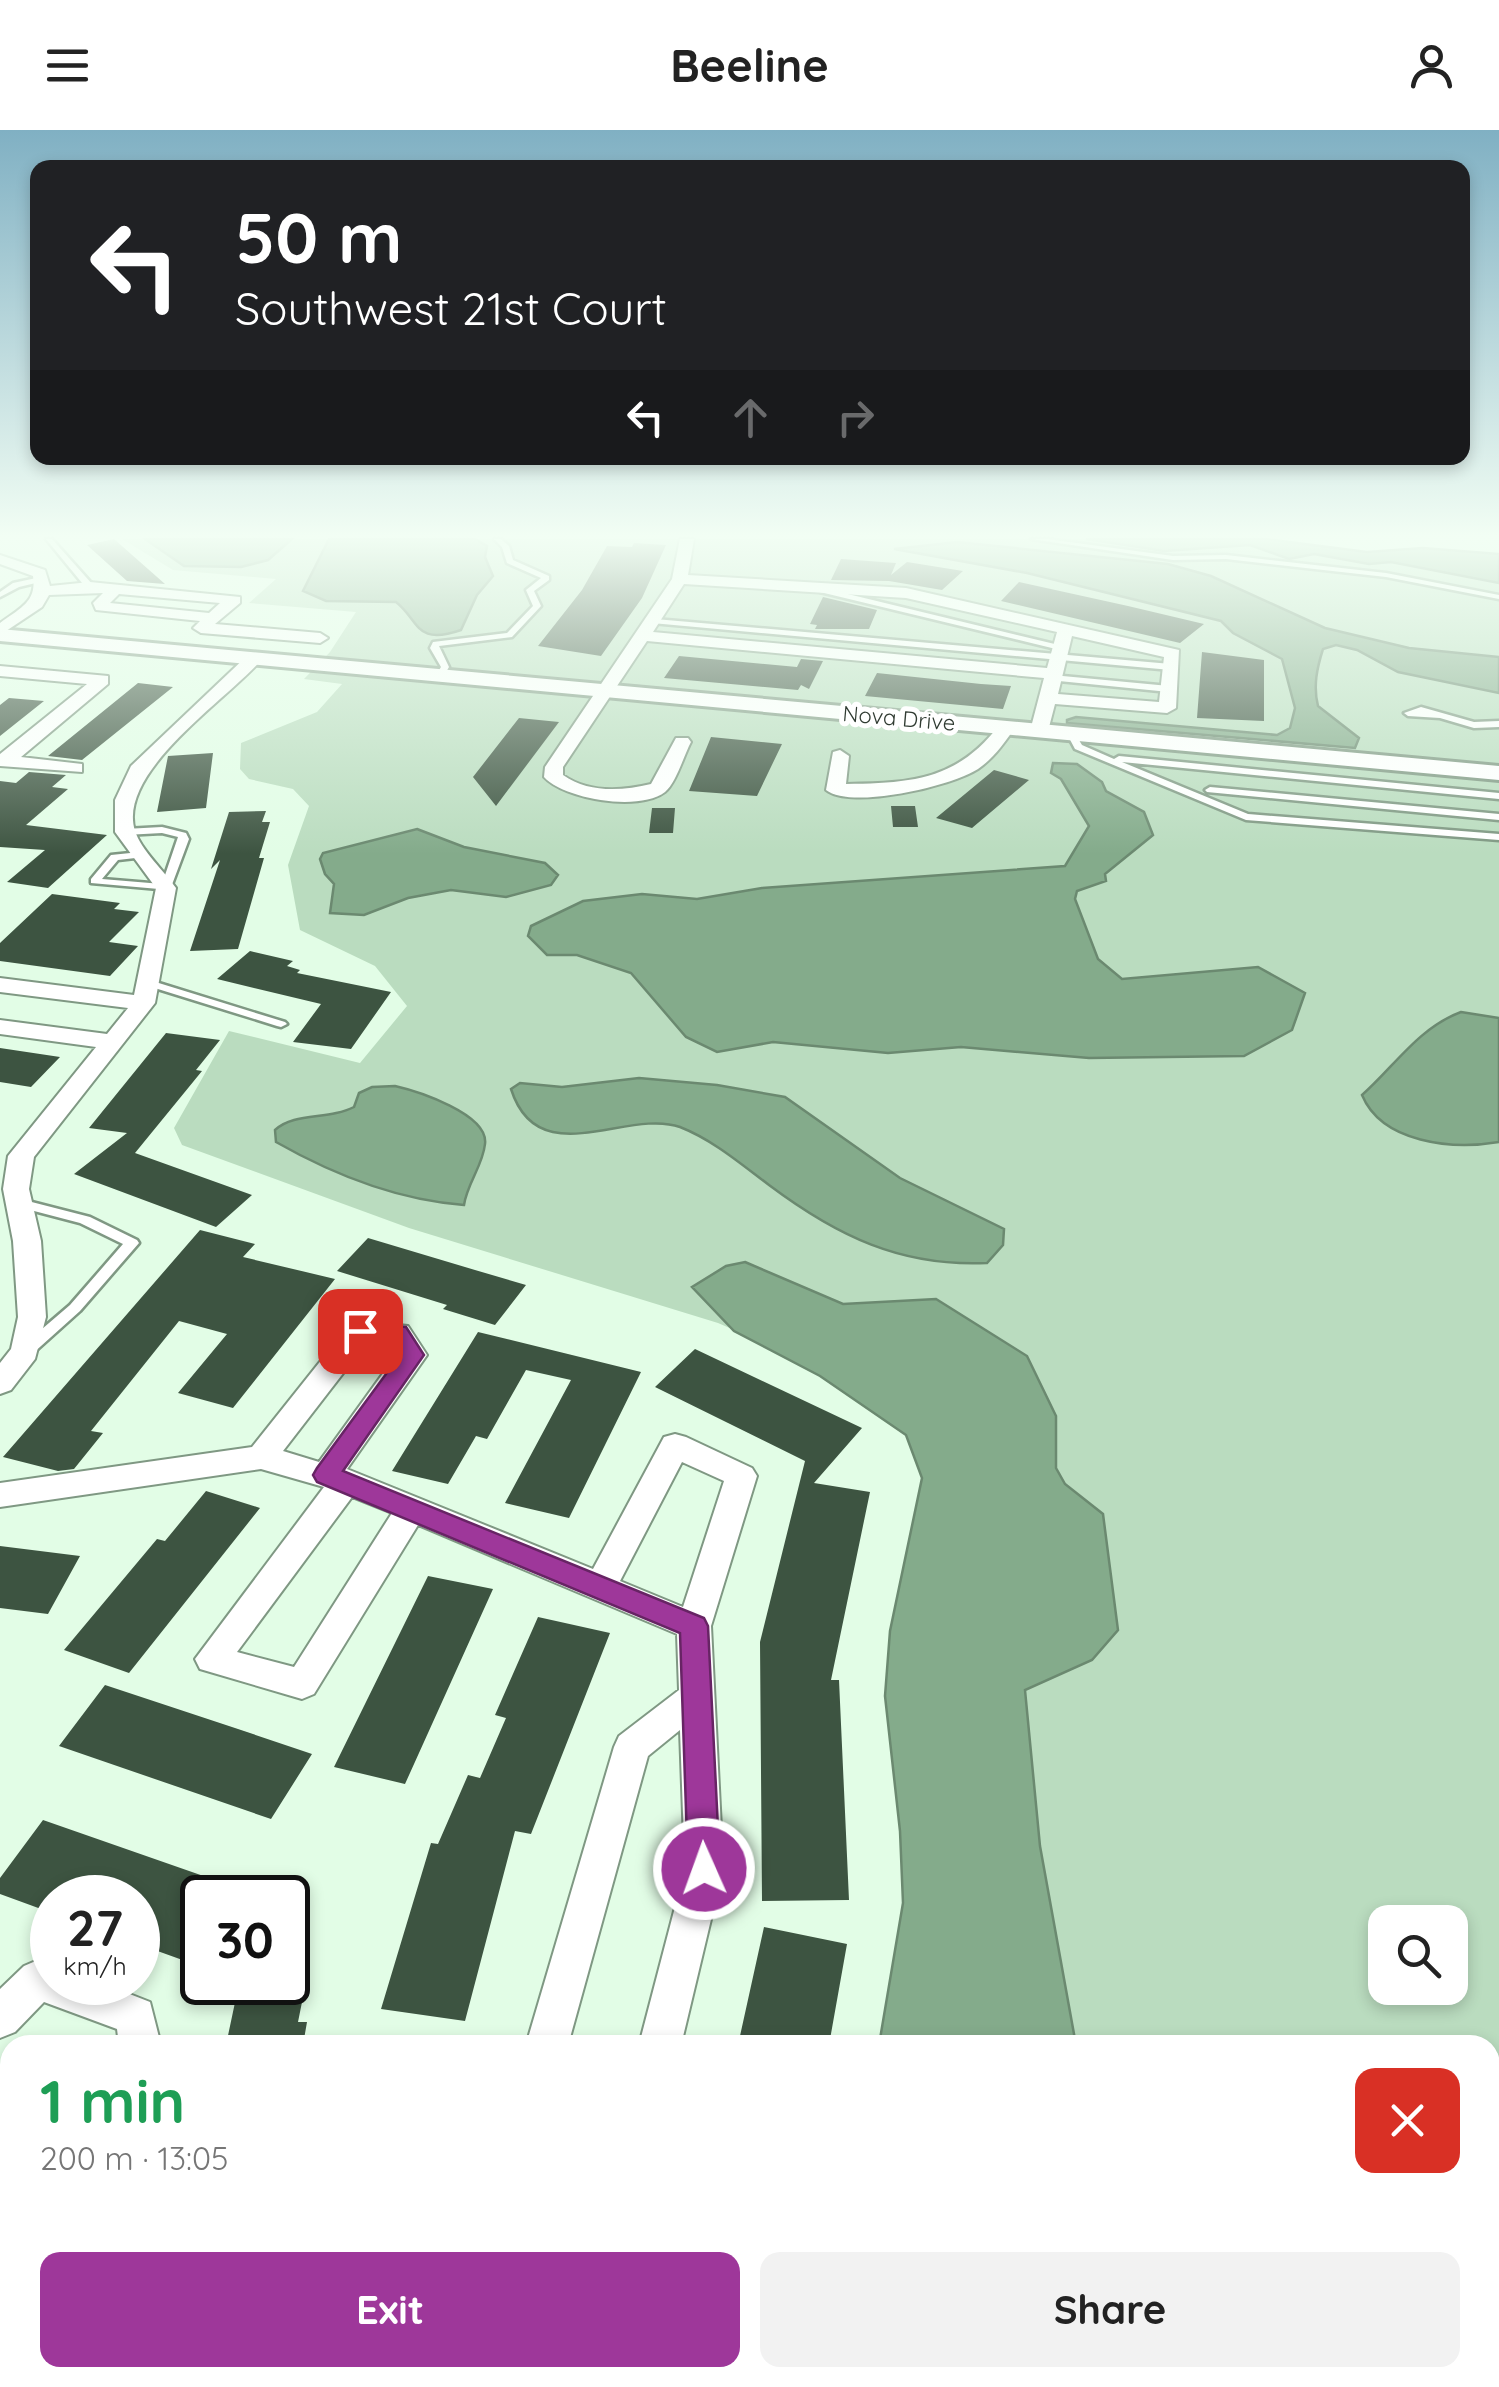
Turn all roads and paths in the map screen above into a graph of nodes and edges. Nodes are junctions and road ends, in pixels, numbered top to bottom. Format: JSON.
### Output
{"nodes":[{"id":1,"x":121,"y":644,"type":"edge"},
{"id":2,"x":436,"y":644,"type":"edge"},
{"id":3,"x":639,"y":644,"type":"edge"},
{"id":4,"x":834,"y":644,"type":"edge"},
{"id":5,"x":995,"y":644,"type":"edge"},
{"id":6,"x":1062,"y":644,"type":"edge"},
{"id":7,"x":1132,"y":644,"type":"edge"},
{"id":8,"x":256,"y":657,"type":"junction"},
{"id":9,"x":1056,"y":664,"type":"junction"},
{"id":10,"x":1171,"y":667,"type":"junction"},
{"id":11,"x":0,"y":671,"type":"edge"},
{"id":12,"x":440,"y":675,"type":"junction"},
{"id":13,"x":1169,"y":689,"type":"junction"},
{"id":14,"x":608,"y":691,"type":"junction"},
{"id":15,"x":1047,"y":698,"type":"junction"},
{"id":16,"x":1438,"y":716,"type":"dead end"},
{"id":17,"x":1499,"y":724,"type":"edge"},
{"id":18,"x":1474,"y":725,"type":"junction"},
{"id":19,"x":1006,"y":728,"type":"junction"},
{"id":20,"x":1039,"y":731,"type":"junction"},
{"id":21,"x":1070,"y":734,"type":"junction"},
{"id":22,"x":1499,"y":734,"type":"edge"},
{"id":23,"x":682,"y":742,"type":"dead end"},
{"id":24,"x":840,"y":756,"type":"dead end"},
{"id":25,"x":1103,"y":758,"type":"junction"},
{"id":26,"x":3,"y":761,"type":"edge"},
{"id":27,"x":75,"y":768,"type":"dead end"},
{"id":28,"x":1499,"y":773,"type":"edge"},
{"id":29,"x":1210,"y":790,"type":"dead end"},
{"id":30,"x":1499,"y":796,"type":"edge"},
{"id":31,"x":1499,"y":817,"type":"edge"},
{"id":32,"x":125,"y":832,"type":"junction"},
{"id":33,"x":1499,"y":837,"type":"edge"},
{"id":34,"x":140,"y":855,"type":"junction"},
{"id":35,"x":166,"y":888,"type":"junction"},
{"id":36,"x":0,"y":985,"type":"edge"},
{"id":37,"x":146,"y":993,"type":"junction"},
{"id":38,"x":282,"y":1024,"type":"dead end"},
{"id":39,"x":0,"y":1027,"type":"edge"},
{"id":40,"x":114,"y":1042,"type":"junction"},
{"id":41,"x":12,"y":1193,"type":"edge"},
{"id":42,"x":14,"y":1239,"type":"edge"},
{"id":43,"x":25,"y":1352,"type":"junction"},
{"id":44,"x":0,"y":1383,"type":"edge"},
{"id":45,"x":261,"y":1457,"type":"junction"},
{"id":46,"x":336,"y":1478,"type":"junction"},
{"id":47,"x":0,"y":1495,"type":"edge"},
{"id":48,"x":412,"y":1508,"type":"junction"},
{"id":49,"x":600,"y":1586,"type":"junction"},
{"id":50,"x":694,"y":1626,"type":"junction"},
{"id":51,"x":697,"y":1696,"type":"junction"},
{"id":52,"x":0,"y":2018,"type":"edge"},
{"id":53,"x":138,"y":2035,"type":"edge"},
{"id":54,"x":550,"y":2035,"type":"edge"},
{"id":55,"x":662,"y":2035,"type":"edge"}],
"edges":[{"from":1,"to":8,"type":"street","name":"Nova Drive"},
{"from":2,"to":12,"type":"lane"},
{"from":3,"to":14,"type":"street"},
{"from":4,"to":9,"type":"street"},
{"from":5,"to":9,"type":"lane"},
{"from":6,"to":9,"type":"street"},
{"from":7,"to":10,"type":"street"},
{"from":8,"to":12,"type":"street","name":"Nova Drive"},
{"from":8,"to":32,"type":"street"},
{"from":9,"to":10,"type":"lane"},
{"from":9,"to":13,"type":"lane"},
{"from":9,"to":15,"type":"street"},
{"from":10,"to":13,"type":"street"},
{"from":11,"to":26,"type":"street"},
{"from":12,"to":14,"type":"street","name":"Nova Drive"},
{"from":13,"to":15,"type":"street"},
{"from":14,"to":19,"type":"street","name":"Nova Drive"},
{"from":14,"to":23,"type":"street"},
{"from":15,"to":20,"type":"street"},
{"from":16,"to":18,"type":"lane"},
{"from":17,"to":18,"type":"lane"},
{"from":18,"to":22,"type":"lane"},
{"from":19,"to":20,"type":"street","name":"Nova Drive"},
{"from":19,"to":24,"type":"street"},
{"from":20,"to":21,"type":"street","name":"Nova Drive"},
{"from":21,"to":25,"type":"lane"},
{"from":21,"to":28,"type":"street","name":"Nova Drive"},
{"from":25,"to":30,"type":"lane"},
{"from":25,"to":33,"type":"lane"},
{"from":26,"to":27,"type":"street"},
{"from":29,"to":31,"type":"lane"},
{"from":32,"to":34,"type":"street"},
{"from":32,"to":35,"type":"lane"},
{"from":34,"to":35,"type":"street"},
{"from":34,"to":35,"type":"lane"},
{"from":35,"to":37,"type":"street"},
{"from":36,"to":37,"type":"street"},
{"from":37,"to":38,"type":"lane"},
{"from":37,"to":40,"type":"street"},
{"from":39,"to":40,"type":"street"},
{"from":40,"to":41,"type":"street"},
{"from":41,"to":42,"type":"street"},
{"from":41,"to":43,"type":"lane"},
{"from":42,"to":43,"type":"street"},
{"from":43,"to":44,"type":"street"},
{"from":45,"to":46,"type":"street"},
{"from":45,"to":46,"type":"street"},
{"from":45,"to":47,"type":"street"},
{"from":46,"to":48,"type":"street"},
{"from":46,"to":48,"type":"street"},
{"from":48,"to":49,"type":"street"},
{"from":49,"to":50,"type":"street"},
{"from":49,"to":50,"type":"street"},
{"from":50,"to":51,"type":"street"},
{"from":51,"to":54,"type":"street"},
{"from":51,"to":55,"type":"street"},
{"from":52,"to":53,"type":"street"}]}
